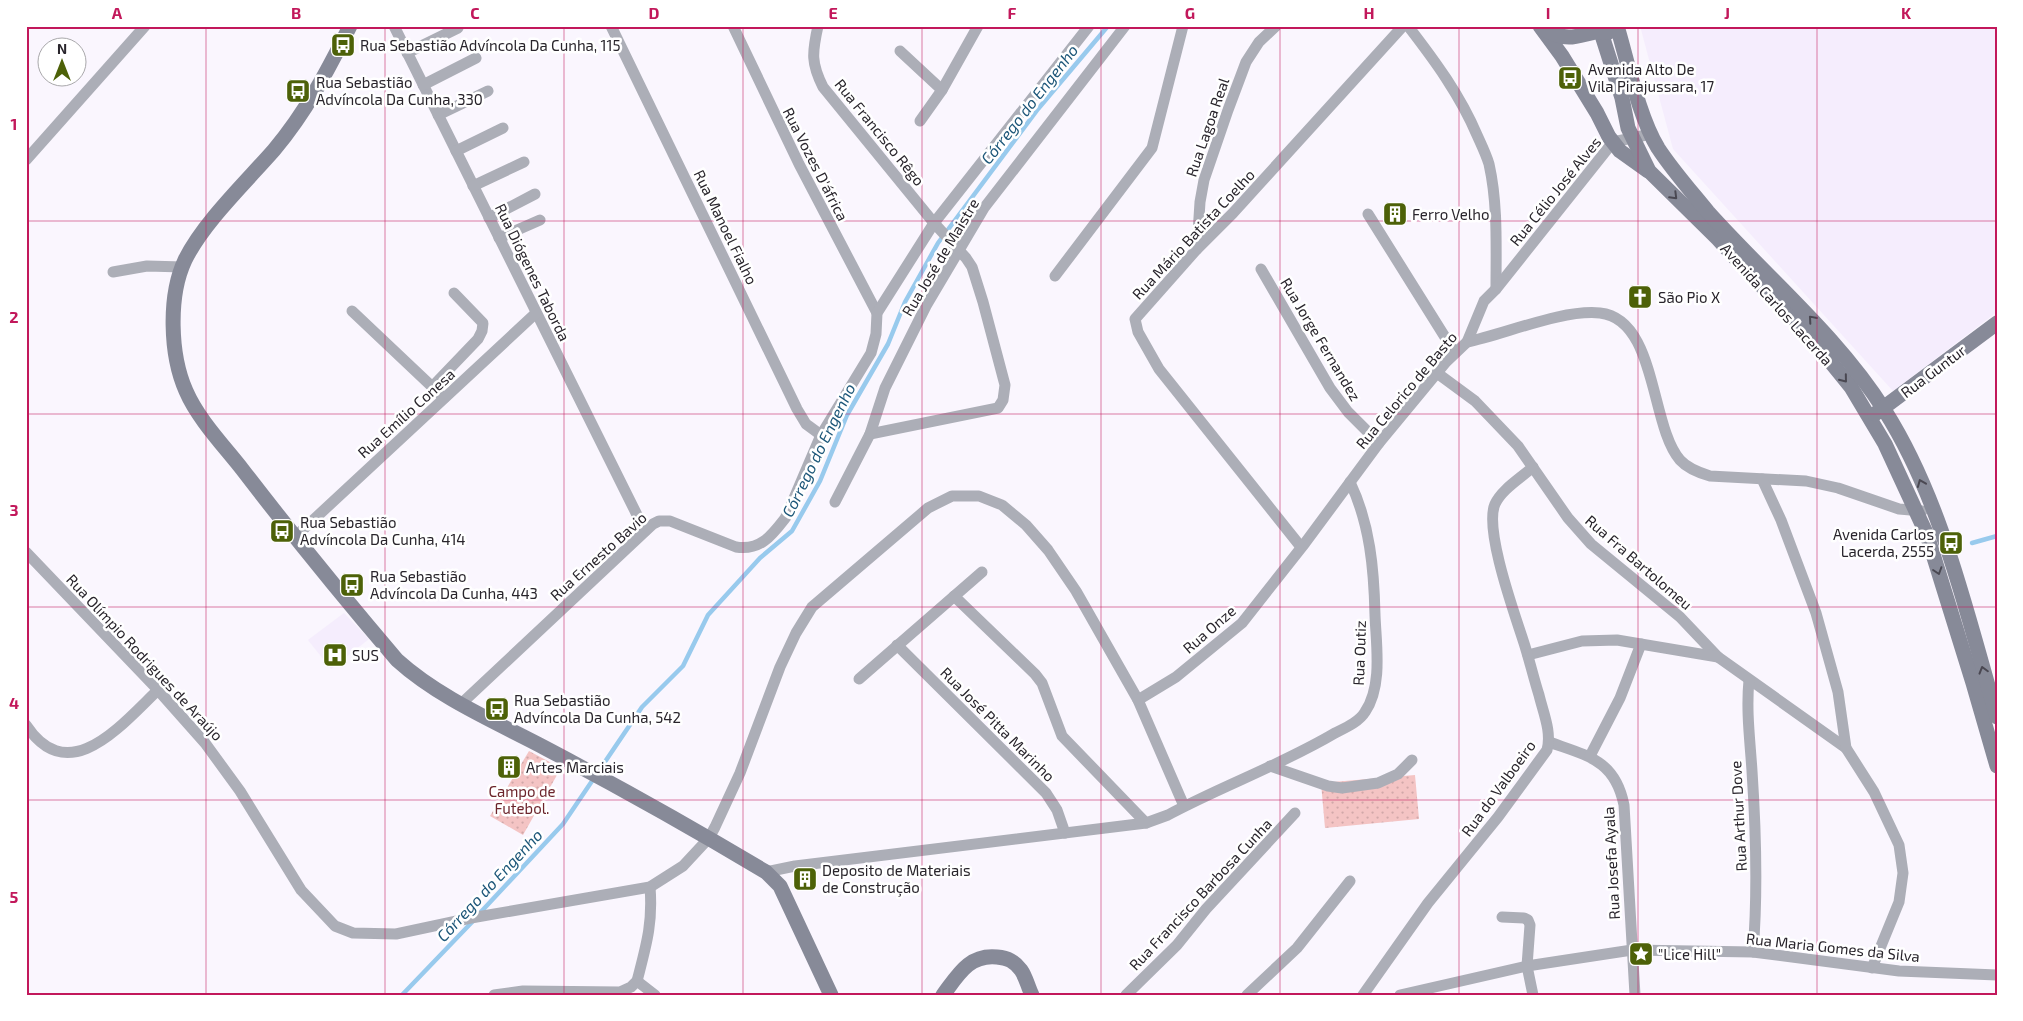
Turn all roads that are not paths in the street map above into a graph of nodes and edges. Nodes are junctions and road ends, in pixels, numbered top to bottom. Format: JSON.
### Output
{"nodes":[{"id":1,"x":145,"y":26,"type":"edge"},
{"id":2,"x":350,"y":26,"type":"edge"},
{"id":3,"x":394,"y":26,"type":"edge"},
{"id":4,"x":611,"y":26,"type":"edge"},
{"id":5,"x":733,"y":26,"type":"edge"},
{"id":6,"x":818,"y":26,"type":"edge"},
{"id":7,"x":978,"y":26,"type":"edge"},
{"id":8,"x":1089,"y":26,"type":"edge"},
{"id":9,"x":1125,"y":26,"type":"edge"},
{"id":10,"x":1183,"y":26,"type":"edge"},
{"id":11,"x":1276,"y":26,"type":"edge"},
{"id":12,"x":1403,"y":26,"type":"edge"},
{"id":13,"x":1408,"y":26,"type":"edge"},
{"id":14,"x":1540,"y":27,"type":"edge"},
{"id":15,"x":458,"y":28,"type":"dead end"},
{"id":16,"x":1595,"y":30,"type":"edge"},
{"id":17,"x":1619,"y":33,"type":"edge"},
{"id":18,"x":900,"y":51,"type":"dead end"},
{"id":19,"x":407,"y":53,"type":"junction"},
{"id":20,"x":476,"y":58,"type":"dead end"},
{"id":21,"x":1564,"y":59,"type":"junction"},
{"id":22,"x":423,"y":86,"type":"junction"},
{"id":23,"x":942,"y":90,"type":"junction"},
{"id":24,"x":488,"y":91,"type":"dead end"},
{"id":25,"x":1597,"y":112,"type":"junction"},
{"id":26,"x":438,"y":115,"type":"junction"},
{"id":27,"x":920,"y":121,"type":"dead end"},
{"id":28,"x":503,"y":128,"type":"dead end"},
{"id":29,"x":1649,"y":129,"type":"junction"},
{"id":30,"x":1631,"y":133,"type":"junction"},
{"id":31,"x":1613,"y":142,"type":"junction"},
{"id":32,"x":456,"y":151,"type":"junction"},
{"id":33,"x":26,"y":158,"type":"edge"},
{"id":34,"x":524,"y":162,"type":"dead end"},
{"id":35,"x":1649,"y":171,"type":"junction"},
{"id":36,"x":473,"y":186,"type":"junction"},
{"id":37,"x":535,"y":194,"type":"dead end"},
{"id":38,"x":1368,"y":214,"type":"dead end"},
{"id":39,"x":489,"y":218,"type":"junction"},
{"id":40,"x":540,"y":220,"type":"dead end"},
{"id":41,"x":937,"y":226,"type":"junction"},
{"id":42,"x":499,"y":238,"type":"junction"},
{"id":43,"x":957,"y":247,"type":"junction"},
{"id":44,"x":1198,"y":249,"type":"junction"},
{"id":45,"x":183,"y":267,"type":"junction"},
{"id":46,"x":1261,"y":269,"type":"dead end"},
{"id":47,"x":113,"y":272,"type":"dead end"},
{"id":48,"x":1055,"y":276,"type":"dead end"},
{"id":49,"x":1496,"y":289,"type":"junction"},
{"id":50,"x":454,"y":293,"type":"dead end"},
{"id":51,"x":352,"y":311,"type":"dead end"},
{"id":52,"x":536,"y":313,"type":"junction"},
{"id":53,"x":877,"y":313,"type":"junction"},
{"id":54,"x":1997,"y":323,"type":"edge"},
{"id":55,"x":1467,"y":342,"type":"junction"},
{"id":56,"x":1455,"y":353,"type":"junction"},
{"id":57,"x":1437,"y":373,"type":"junction"},
{"id":58,"x":432,"y":387,"type":"junction"},
{"id":59,"x":444,"y":398,"type":"junction"},
{"id":60,"x":1884,"y":409,"type":"junction"},
{"id":61,"x":1870,"y":417,"type":"junction"},
{"id":62,"x":870,"y":434,"type":"junction"},
{"id":63,"x":821,"y":435,"type":"junction"},
{"id":64,"x":1379,"y":443,"type":"junction"},
{"id":65,"x":1533,"y":467,"type":"junction"},
{"id":66,"x":1762,"y":478,"type":"junction"},
{"id":67,"x":1350,"y":482,"type":"junction"},
{"id":68,"x":835,"y":502,"type":"dead end"},
{"id":69,"x":1933,"y":510,"type":"junction"},
{"id":70,"x":1917,"y":512,"type":"junction"},
{"id":71,"x":646,"y":531,"type":"junction"},
{"id":72,"x":296,"y":536,"type":"junction"},
{"id":73,"x":1303,"y":545,"type":"junction"},
{"id":74,"x":26,"y":552,"type":"edge"},
{"id":75,"x":982,"y":572,"type":"dead end"},
{"id":76,"x":954,"y":596,"type":"junction"},
{"id":77,"x":1641,"y":644,"type":"junction"},
{"id":78,"x":897,"y":645,"type":"junction"},
{"id":79,"x":1528,"y":655,"type":"junction"},
{"id":80,"x":1718,"y":657,"type":"junction"},
{"id":81,"x":859,"y":679,"type":"dead end"},
{"id":82,"x":1749,"y":680,"type":"junction"},
{"id":83,"x":158,"y":690,"type":"junction"},
{"id":84,"x":1138,"y":700,"type":"junction"},
{"id":85,"x":462,"y":703,"type":"junction"},
{"id":86,"x":1997,"y":717,"type":"edge"},
{"id":87,"x":26,"y":725,"type":"edge"},
{"id":88,"x":1549,"y":742,"type":"junction"},
{"id":89,"x":1846,"y":748,"type":"junction"},
{"id":90,"x":1590,"y":756,"type":"junction"},
{"id":91,"x":1412,"y":760,"type":"dead end"},
{"id":92,"x":1270,"y":766,"type":"junction"},
{"id":93,"x":1997,"y":766,"type":"edge"},
{"id":94,"x":1184,"y":806,"type":"junction"},
{"id":95,"x":1296,"y":813,"type":"dead end"},
{"id":96,"x":1146,"y":823,"type":"junction"},
{"id":97,"x":1065,"y":834,"type":"junction"},
{"id":98,"x":709,"y":838,"type":"junction"},
{"id":99,"x":766,"y":872,"type":"junction"},
{"id":100,"x":1350,"y":880,"type":"dead end"},
{"id":101,"x":650,"y":887,"type":"junction"},
{"id":102,"x":1502,"y":917,"type":"dead end"},
{"id":103,"x":1632,"y":950,"type":"junction"},
{"id":104,"x":1753,"y":952,"type":"junction"},
{"id":105,"x":1527,"y":966,"type":"junction"},
{"id":106,"x":1872,"y":968,"type":"junction"},
{"id":107,"x":1997,"y":975,"type":"edge"},
{"id":108,"x":637,"y":981,"type":"junction"},
{"id":109,"x":1436,"y":991,"type":"edge"},
{"id":110,"x":494,"y":995,"type":"edge"},
{"id":111,"x":656,"y":995,"type":"edge"},
{"id":112,"x":831,"y":995,"type":"edge"},
{"id":113,"x":943,"y":995,"type":"edge"},
{"id":114,"x":1032,"y":995,"type":"edge"},
{"id":115,"x":1126,"y":995,"type":"edge"},
{"id":116,"x":1247,"y":995,"type":"edge"},
{"id":117,"x":1363,"y":995,"type":"edge"},
{"id":118,"x":1400,"y":995,"type":"edge"},
{"id":119,"x":1533,"y":995,"type":"edge"},
{"id":120,"x":1635,"y":995,"type":"edge"}],
"edges":[{"from":1,"to":33,"type":"street"},
{"from":2,"to":45,"type":"main road"},
{"from":3,"to":19,"type":"street","name":"Rua Diógenes Taborda"},
{"from":4,"to":63,"type":"street","name":"Rua Manoel Fialho"},
{"from":5,"to":53,"type":"street","name":"Rua Vozes D'áfrica"},
{"from":6,"to":41,"type":"street","name":"Rua Francisco Rêgo"},
{"from":7,"to":23,"type":"street"},
{"from":8,"to":41,"type":"street"},
{"from":9,"to":43,"type":"street","name":"Rua José de Maistre"},
{"from":10,"to":48,"type":"street"},
{"from":11,"to":44,"type":"street","name":"Rua Lagoa Real"},
{"from":12,"to":44,"type":"street","name":"Rua Mário Batista Coelho"},
{"from":13,"to":49,"type":"street"},
{"from":14,"to":16,"type":"main road"},
{"from":14,"to":21,"type":"main road"},
{"from":15,"to":19,"type":"street"},
{"from":16,"to":17,"type":"main road"},
{"from":16,"to":21,"type":"main road"},
{"from":16,"to":30,"type":"main road","name":"Avenida Carlos Lacerda"},
{"from":17,"to":29,"type":"main road","name":"Avenida Carlos Lacerda"},
{"from":18,"to":23,"type":"street"},
{"from":19,"to":22,"type":"street","name":"Rua Diógenes Taborda"},
{"from":20,"to":22,"type":"street"},
{"from":21,"to":25,"type":"main road"},
{"from":22,"to":26,"type":"street","name":"Rua Diógenes Taborda"},
{"from":23,"to":27,"type":"street"},
{"from":24,"to":26,"type":"street"},
{"from":25,"to":30,"type":"main road"},
{"from":25,"to":31,"type":"main road"},
{"from":26,"to":32,"type":"street","name":"Rua Diógenes Taborda"},
{"from":28,"to":32,"type":"street"},
{"from":29,"to":30,"type":"main road"},
{"from":60,"to":29,"type":"main road","name":"Avenida Carlos Lacerda","one_way":true},
{"from":30,"to":31,"type":"street","name":"Rua Célio José Alves"},
{"from":30,"to":35,"type":"main road","name":"Avenida Carlos Lacerda"},
{"from":31,"to":35,"type":"main road"},
{"from":31,"to":49,"type":"street","name":"Rua Célio José Alves"},
{"from":32,"to":36,"type":"street","name":"Rua Diógenes Taborda"},
{"from":34,"to":36,"type":"street"},
{"from":35,"to":61,"type":"main road","name":"Avenida Carlos Lacerda","one_way":true},
{"from":36,"to":39,"type":"street","name":"Rua Diógenes Taborda"},
{"from":37,"to":39,"type":"street"},
{"from":38,"to":56,"type":"street"},
{"from":39,"to":42,"type":"street","name":"Rua Diógenes Taborda"},
{"from":40,"to":42,"type":"street"},
{"from":41,"to":43,"type":"street","name":"Rua Francisco Rêgo"},
{"from":41,"to":53,"type":"street"},
{"from":42,"to":52,"type":"street","name":"Rua Diógenes Taborda"},
{"from":43,"to":62,"type":"street","name":"Rua José de Maistre"},
{"from":43,"to":62,"type":"street","name":"Rua Francisco Rêgo"},
{"from":44,"to":73,"type":"street","name":"Rua Mário Batista Coelho"},
{"from":45,"to":47,"type":"street"},
{"from":45,"to":72,"type":"main road"},
{"from":46,"to":64,"type":"street","name":"Rua Jorge Fernandez"},
{"from":49,"to":55,"type":"street","name":"Rua Celorico de Basto"},
{"from":50,"to":58,"type":"street"},
{"from":51,"to":58,"type":"street"},
{"from":52,"to":59,"type":"street","name":"Rua Emílio Conesa"},
{"from":52,"to":71,"type":"street","name":"Rua Diógenes Taborda"},
{"from":53,"to":63,"type":"street"},
{"from":54,"to":60,"type":"main road","name":"Rua Guntur"},
{"from":55,"to":56,"type":"street","name":"Rua Celorico de Basto"},
{"from":55,"to":66,"type":"street"},
{"from":56,"to":57,"type":"street","name":"Rua Celorico de Basto"},
{"from":57,"to":64,"type":"street","name":"Rua Celorico de Basto"},
{"from":57,"to":65,"type":"street","name":"Rua Fra Bartolomeu"},
{"from":58,"to":59,"type":"street"},
{"from":59,"to":72,"type":"street","name":"Rua Emílio Conesa"},
{"from":60,"to":61,"type":"main road","name":"Rua Guntur"},
{"from":69,"to":60,"type":"main road","name":"Avenida Carlos Lacerda","one_way":true},
{"from":61,"to":70,"type":"main road","name":"Avenida Carlos Lacerda"},
{"from":62,"to":68,"type":"street","name":"Rua José de Maistre"},
{"from":63,"to":71,"type":"street","name":"Rua Ernesto Bavio"},
{"from":64,"to":67,"type":"street","name":"Rua Celorico de Basto"},
{"from":65,"to":79,"type":"street","name":"Rua do Valboeiro"},
{"from":65,"to":80,"type":"street","name":"Rua Fra Bartolomeu"},
{"from":66,"to":70,"type":"street"},
{"from":66,"to":89,"type":"street"},
{"from":67,"to":73,"type":"street","name":"Rua Celorico de Basto"},
{"from":67,"to":92,"type":"street","name":"Rua Outiz"},
{"from":69,"to":70,"type":"street"},
{"from":86,"to":69,"type":"main road","name":"Avenida Carlos Lacerda","one_way":true},
{"from":70,"to":93,"type":"main road","name":"Avenida Carlos Lacerda","one_way":true},
{"from":71,"to":85,"type":"street","name":"Rua Ernesto Bavio"},
{"from":72,"to":85,"type":"main road"},
{"from":73,"to":84,"type":"street","name":"Rua Onze"},
{"from":74,"to":83,"type":"street","name":"Rua Olímpio Rodrigues de Araújo"},
{"from":75,"to":76,"type":"street"},
{"from":76,"to":78,"type":"street"},
{"from":76,"to":96,"type":"street"},
{"from":77,"to":79,"type":"street"},
{"from":77,"to":80,"type":"street"},
{"from":77,"to":90,"type":"street"},
{"from":78,"to":81,"type":"street"},
{"from":78,"to":97,"type":"street","name":"Rua José Pitta Marinho"},
{"from":79,"to":88,"type":"street","name":"Rua do Valboeiro"},
{"from":80,"to":82,"type":"street","name":"Rua Fra Bartolomeu"},
{"from":82,"to":89,"type":"street","name":"Rua Fra Bartolomeu"},
{"from":82,"to":104,"type":"street","name":"Rua Arthur Dove"},
{"from":83,"to":87,"type":"street"},
{"from":83,"to":101,"type":"street","name":"Rua Olímpio Rodrigues de Araújo"},
{"from":84,"to":94,"type":"street","name":"Rua Olímpio Rodrigues de Araújo"},
{"from":84,"to":98,"type":"street","name":"Rua Olímpio Rodrigues de Araújo"},
{"from":85,"to":98,"type":"main road"},
{"from":88,"to":90,"type":"street","name":"Rua Josefa Ayala"},
{"from":88,"to":117,"type":"street","name":"Rua do Valboeiro"},
{"from":89,"to":106,"type":"street"},
{"from":90,"to":103,"type":"street","name":"Rua Josefa Ayala"},
{"from":91,"to":92,"type":"street"},
{"from":92,"to":94,"type":"street","name":"Rua Outiz"},
{"from":94,"to":96,"type":"street","name":"Rua Outiz"},
{"from":95,"to":115,"type":"street","name":"Rua Francisco Barbosa Cunha"},
{"from":96,"to":97,"type":"street","name":"Rua Outiz"},
{"from":97,"to":99,"type":"street","name":"Rua Outiz"},
{"from":98,"to":99,"type":"main road"},
{"from":98,"to":101,"type":"street","name":"Rua Olímpio Rodrigues de Araújo"},
{"from":99,"to":112,"type":"main road"},
{"from":100,"to":116,"type":"street"},
{"from":101,"to":108,"type":"street"},
{"from":102,"to":105,"type":"street"},
{"from":103,"to":104,"type":"street","name":"Rua Maria Gomes da Silva"},
{"from":103,"to":105,"type":"street","name":"Rua Maria Gomes da Silva"},
{"from":103,"to":120,"type":"street","name":"Rua Josefa Ayala"},
{"from":104,"to":106,"type":"street","name":"Rua Maria Gomes da Silva"},
{"from":105,"to":109,"type":"street","name":"Rua Maria Gomes da Silva"},
{"from":105,"to":119,"type":"street"},
{"from":106,"to":107,"type":"street","name":"Rua Maria Gomes da Silva"},
{"from":108,"to":110,"type":"street"},
{"from":108,"to":111,"type":"street"},
{"from":109,"to":118,"type":"street","name":"Rua Maria Gomes da Silva"},
{"from":113,"to":114,"type":"main road"}]}
